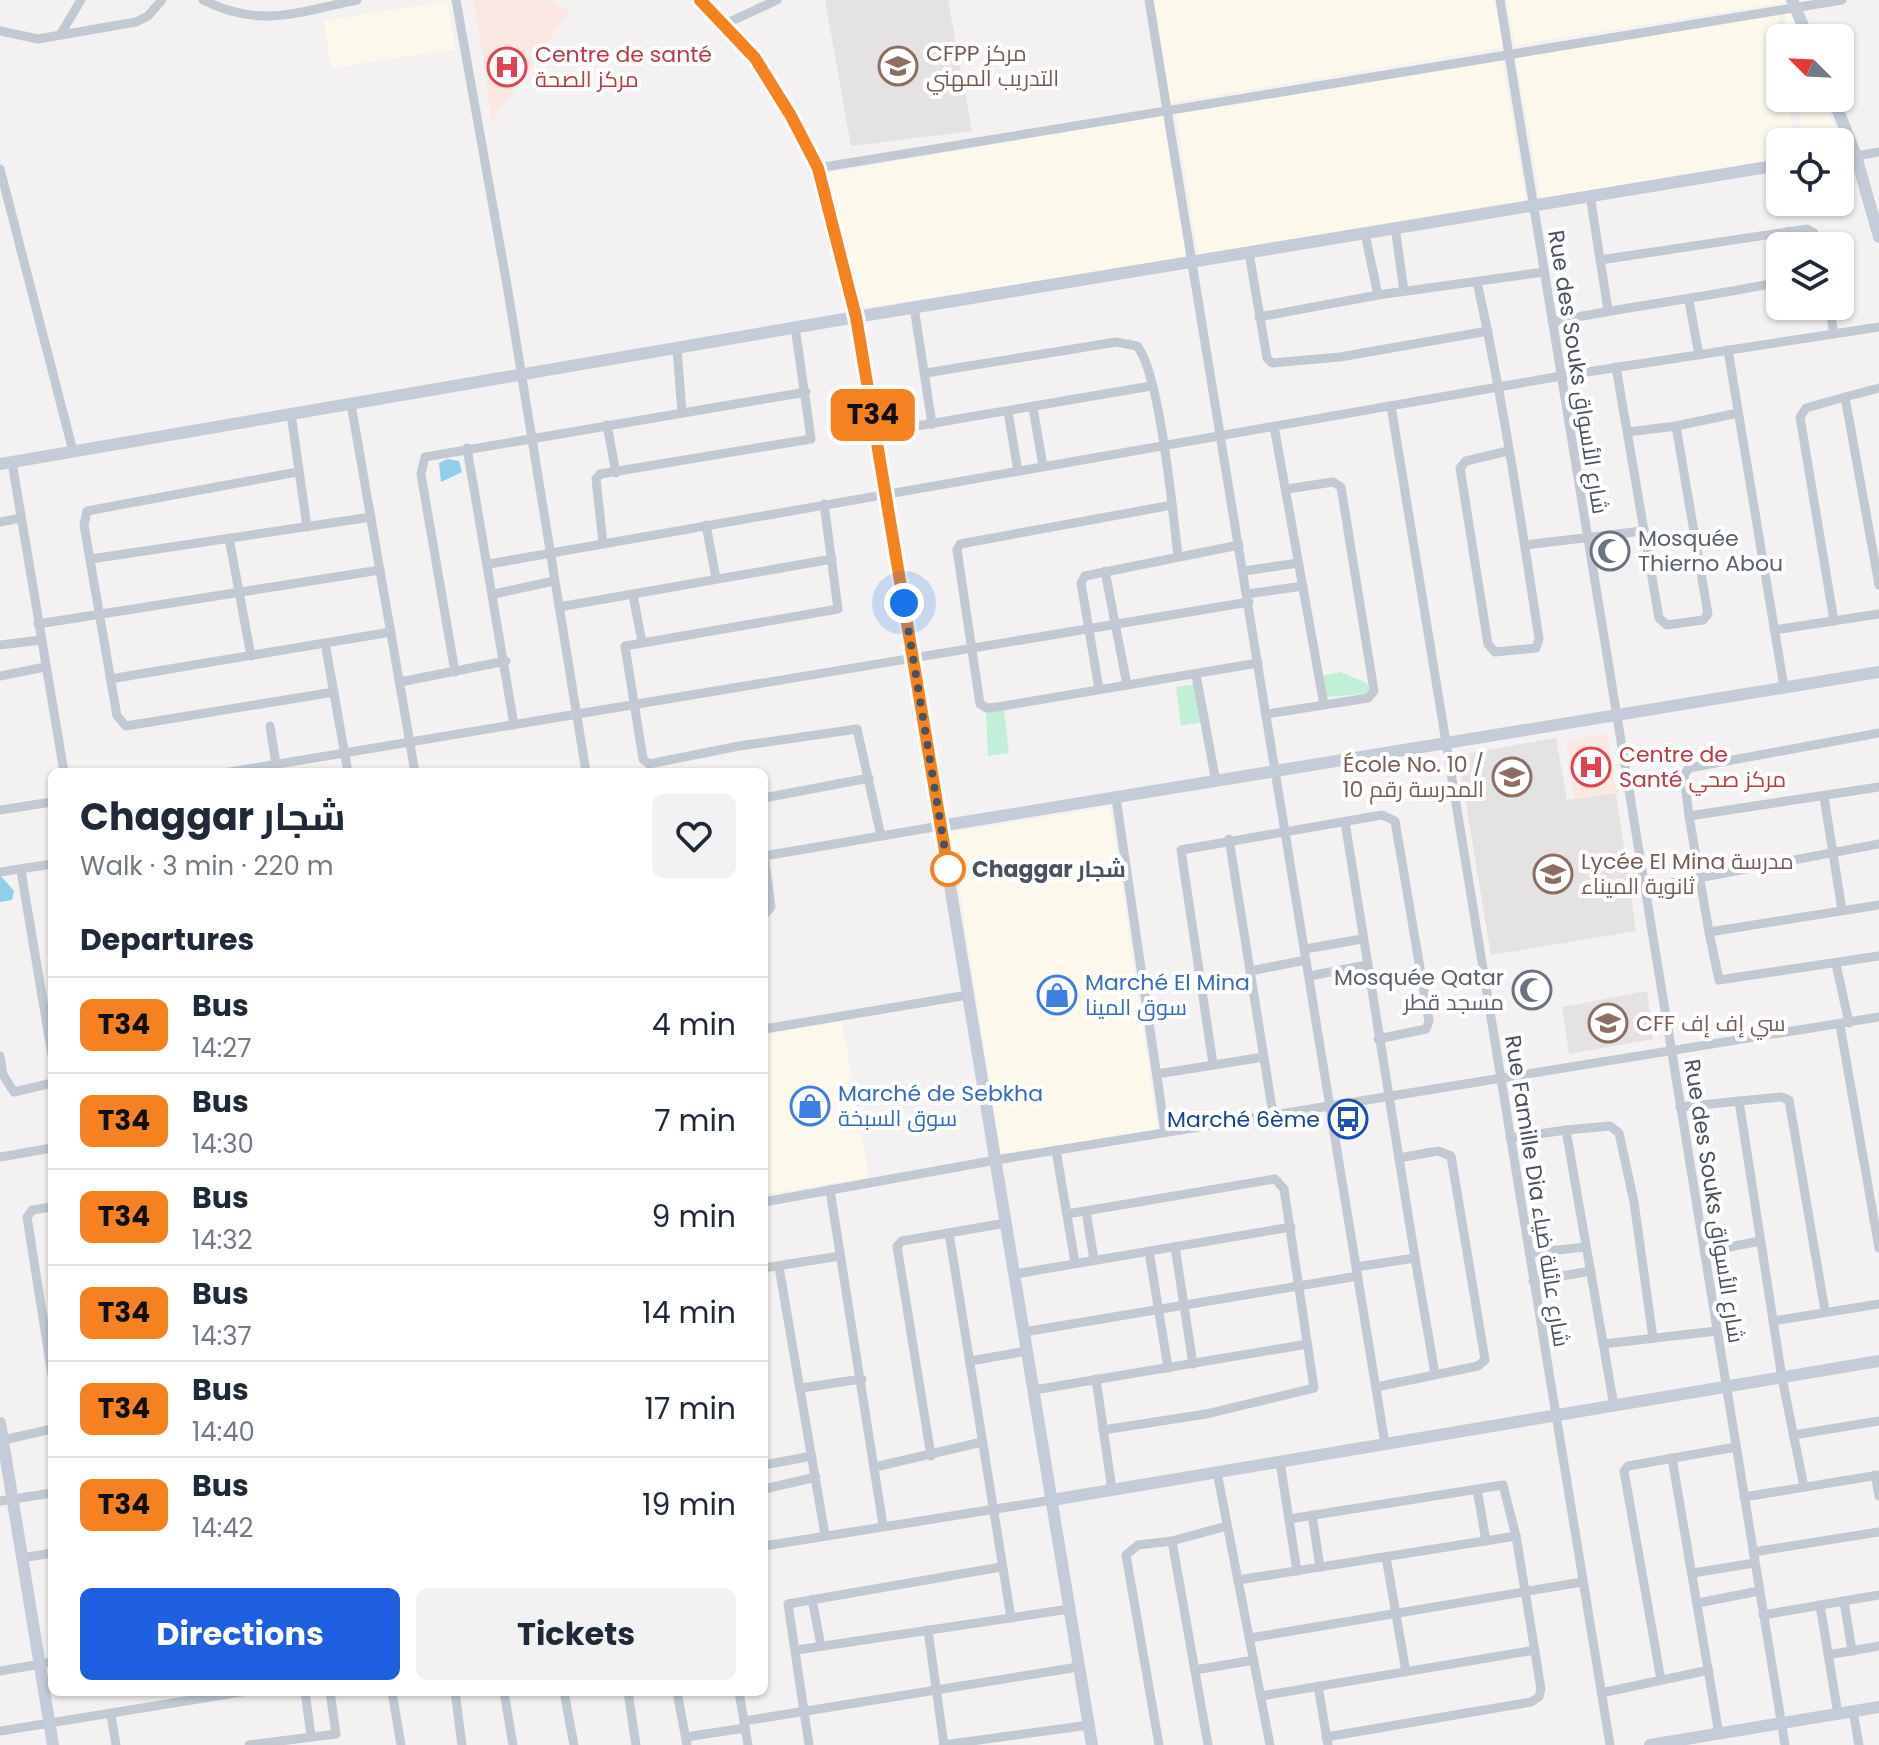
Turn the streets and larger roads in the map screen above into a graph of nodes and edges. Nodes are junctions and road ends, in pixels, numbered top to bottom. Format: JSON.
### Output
{"nodes":[{"id":1,"x":162,"y":0,"type":"edge"},
{"id":2,"x":203,"y":0,"type":"edge"},
{"id":3,"x":357,"y":0,"type":"edge"},
{"id":4,"x":456,"y":0,"type":"edge"},
{"id":5,"x":700,"y":0,"type":"edge"},
{"id":6,"x":776,"y":0,"type":"edge"},
{"id":7,"x":1149,"y":0,"type":"edge"},
{"id":8,"x":1500,"y":0,"type":"edge"},
{"id":9,"x":1842,"y":0,"type":"edge"},
{"id":10,"x":77,"y":1,"type":"edge"},
{"id":11,"x":1821,"y":2,"type":"edge"},
{"id":12,"x":1794,"y":4,"type":"edge"},
{"id":13,"x":725,"y":24,"type":"junction"},
{"id":14,"x":1802,"y":24,"type":"edge"},
{"id":15,"x":0,"y":31,"type":"edge"},
{"id":16,"x":60,"y":35,"type":"junction"},
{"id":17,"x":1508,"y":52,"type":"junction"},
{"id":18,"x":1169,"y":108,"type":"junction"},
{"id":19,"x":1839,"y":112,"type":"edge"},
{"id":20,"x":1879,"y":152,"type":"edge"},
{"id":21,"x":1856,"y":156,"type":"junction"},
{"id":22,"x":1766,"y":167,"type":"edge"},
{"id":23,"x":818,"y":168,"type":"junction"},
{"id":24,"x":0,"y":169,"type":"edge"},
{"id":25,"x":1590,"y":195,"type":"junction"},
{"id":26,"x":1533,"y":204,"type":"junction"},
{"id":27,"x":1395,"y":227,"type":"junction"},
{"id":28,"x":1789,"y":231,"type":"joint"},
{"id":29,"x":1813,"y":232,"type":"edge"},
{"id":30,"x":1365,"y":234,"type":"junction"},
{"id":31,"x":1879,"y":237,"type":"edge"},
{"id":32,"x":1249,"y":253,"type":"junction"},
{"id":33,"x":1600,"y":260,"type":"junction"},
{"id":34,"x":1193,"y":262,"type":"junction"},
{"id":35,"x":1544,"y":272,"type":"junction"},
{"id":36,"x":1477,"y":282,"type":"junction"},
{"id":37,"x":1766,"y":285,"type":"edge"},
{"id":38,"x":1404,"y":291,"type":"junction"},
{"id":39,"x":1378,"y":295,"type":"junction"},
{"id":40,"x":1689,"y":301,"type":"junction"},
{"id":41,"x":914,"y":307,"type":"junction"},
{"id":42,"x":1608,"y":310,"type":"junction"},
{"id":43,"x":856,"y":317,"type":"junction"},
{"id":44,"x":1259,"y":317,"type":"junction"},
{"id":45,"x":1832,"y":320,"type":"edge"},
{"id":46,"x":1552,"y":322,"type":"junction"},
{"id":47,"x":795,"y":327,"type":"junction"},
{"id":48,"x":1879,"y":327,"type":"edge"},
{"id":49,"x":1488,"y":331,"type":"junction"},
{"id":50,"x":1834,"y":334,"type":"junction"},
{"id":51,"x":677,"y":348,"type":"junction"},
{"id":52,"x":1728,"y":350,"type":"junction"},
{"id":53,"x":1699,"y":355,"type":"junction"},
{"id":54,"x":1616,"y":367,"type":"junction"},
{"id":55,"x":926,"y":373,"type":"junction"},
{"id":56,"x":520,"y":375,"type":"junction"},
{"id":57,"x":1561,"y":376,"type":"junction"},
{"id":58,"x":1151,"y":386,"type":"junction"},
{"id":59,"x":1497,"y":387,"type":"junction"},
{"id":60,"x":1879,"y":388,"type":"edge"},
{"id":61,"x":806,"y":392,"type":"junction"},
{"id":62,"x":1845,"y":397,"type":"junction"},
{"id":63,"x":351,"y":404,"type":"junction"},
{"id":64,"x":1391,"y":406,"type":"junction"},
{"id":65,"x":1033,"y":408,"type":"junction"},
{"id":66,"x":1008,"y":412,"type":"junction"},
{"id":67,"x":682,"y":413,"type":"junction"},
{"id":68,"x":1738,"y":413,"type":"junction"},
{"id":69,"x":291,"y":414,"type":"junction"},
{"id":70,"x":932,"y":424,"type":"junction"},
{"id":71,"x":607,"y":425,"type":"junction"},
{"id":72,"x":1274,"y":426,"type":"junction"},
{"id":73,"x":1676,"y":426,"type":"junction"},
{"id":74,"x":1628,"y":432,"type":"junction"},
{"id":75,"x":876,"y":433,"type":"junction"},
{"id":76,"x":1222,"y":435,"type":"junction"},
{"id":77,"x":530,"y":437,"type":"junction"},
{"id":78,"x":1164,"y":445,"type":"junction"},
{"id":79,"x":467,"y":448,"type":"junction"},
{"id":80,"x":73,"y":451,"type":"junction"},
{"id":81,"x":1508,"y":451,"type":"junction"},
{"id":82,"x":6,"y":463,"type":"edge"},
{"id":83,"x":1043,"y":466,"type":"junction"},
{"id":84,"x":1018,"y":471,"type":"junction"},
{"id":85,"x":297,"y":472,"type":"junction"},
{"id":86,"x":616,"y":473,"type":"junction"},
{"id":87,"x":1287,"y":489,"type":"junction"},
{"id":88,"x":886,"y":494,"type":"junction"},
{"id":89,"x":824,"y":504,"type":"junction"},
{"id":90,"x":1172,"y":505,"type":"junction"},
{"id":91,"x":371,"y":517,"type":"junction"},
{"id":92,"x":21,"y":518,"type":"junction"},
{"id":93,"x":1874,"y":519,"type":"edge"},
{"id":94,"x":0,"y":522,"type":"edge"},
{"id":95,"x":706,"y":525,"type":"junction"},
{"id":96,"x":307,"y":527,"type":"junction"},
{"id":97,"x":1642,"y":531,"type":"junction"},
{"id":98,"x":229,"y":538,"type":"junction"},
{"id":99,"x":1586,"y":538,"type":"junction"},
{"id":100,"x":603,"y":543,"type":"junction"},
{"id":101,"x":1239,"y":545,"type":"junction"},
{"id":102,"x":1525,"y":545,"type":"junction"},
{"id":103,"x":549,"y":552,"type":"junction"},
{"id":104,"x":1178,"y":556,"type":"junction"},
{"id":105,"x":91,"y":559,"type":"junction"},
{"id":106,"x":832,"y":559,"type":"junction"},
{"id":107,"x":1298,"y":563,"type":"junction"},
{"id":108,"x":489,"y":564,"type":"junction"},
{"id":109,"x":380,"y":570,"type":"junction"},
{"id":110,"x":1105,"y":571,"type":"junction"},
{"id":111,"x":1244,"y":571,"type":"junction"},
{"id":112,"x":716,"y":578,"type":"junction"},
{"id":113,"x":554,"y":581,"type":"junction"},
{"id":114,"x":1879,"y":585,"type":"edge"},
{"id":115,"x":1303,"y":586,"type":"junction"},
{"id":116,"x":241,"y":592,"type":"junction"},
{"id":117,"x":494,"y":594,"type":"junction"},
{"id":118,"x":633,"y":595,"type":"junction"},
{"id":119,"x":1248,"y":598,"type":"junction"},
{"id":120,"x":559,"y":607,"type":"junction"},
{"id":121,"x":98,"y":614,"type":"junction"},
{"id":122,"x":1879,"y":614,"type":"edge"},
{"id":123,"x":1834,"y":621,"type":"junction"},
{"id":124,"x":38,"y":624,"type":"junction"},
{"id":125,"x":1117,"y":624,"type":"junction"},
{"id":126,"x":1087,"y":629,"type":"junction"},
{"id":127,"x":1774,"y":630,"type":"junction"},
{"id":128,"x":391,"y":632,"type":"junction"},
{"id":129,"x":41,"y":640,"type":"junction"},
{"id":130,"x":642,"y":642,"type":"junction"},
{"id":131,"x":325,"y":643,"type":"junction"},
{"id":132,"x":0,"y":645,"type":"edge"},
{"id":133,"x":969,"y":649,"type":"junction"},
{"id":134,"x":251,"y":656,"type":"junction"},
{"id":135,"x":913,"y":658,"type":"junction"},
{"id":136,"x":506,"y":661,"type":"junction"},
{"id":137,"x":1258,"y":663,"type":"junction"},
{"id":138,"x":45,"y":667,"type":"junction"},
{"id":139,"x":455,"y":672,"type":"junction"},
{"id":140,"x":1879,"y":672,"type":"edge"},
{"id":141,"x":1196,"y":675,"type":"junction"},
{"id":142,"x":0,"y":676,"type":"edge"},
{"id":143,"x":110,"y":679,"type":"junction"},
{"id":144,"x":400,"y":682,"type":"junction"},
{"id":145,"x":1127,"y":685,"type":"junction"},
{"id":146,"x":1784,"y":687,"type":"junction"},
{"id":147,"x":1099,"y":689,"type":"junction"},
{"id":148,"x":334,"y":692,"type":"junction"},
{"id":149,"x":636,"y":704,"type":"junction"},
{"id":150,"x":1324,"y":705,"type":"junction"},
{"id":151,"x":576,"y":714,"type":"junction"},
{"id":152,"x":1267,"y":714,"type":"junction"},
{"id":153,"x":1617,"y":716,"type":"junction"},
{"id":154,"x":514,"y":725,"type":"junction"},
{"id":155,"x":270,"y":726,"type":"dead end"},
{"id":156,"x":1879,"y":733,"type":"edge"},
{"id":157,"x":410,"y":742,"type":"junction"},
{"id":158,"x":1446,"y":744,"type":"junction"},
{"id":159,"x":345,"y":753,"type":"junction"},
{"id":160,"x":276,"y":764,"type":"junction"},
{"id":161,"x":662,"y":767,"type":"edge"},
{"id":162,"x":63,"y":768,"type":"edge"},
{"id":163,"x":253,"y":768,"type":"edge"},
{"id":164,"x":347,"y":768,"type":"edge"},
{"id":165,"x":414,"y":768,"type":"edge"},
{"id":166,"x":583,"y":768,"type":"edge"},
{"id":167,"x":1276,"y":772,"type":"junction"},
{"id":168,"x":869,"y":778,"type":"junction"},
{"id":169,"x":1216,"y":782,"type":"junction"},
{"id":170,"x":1879,"y":787,"type":"edge"},
{"id":171,"x":768,"y":797,"type":"edge"},
{"id":172,"x":1824,"y":797,"type":"junction"},
{"id":173,"x":1116,"y":798,"type":"junction"},
{"id":174,"x":48,"y":803,"type":"edge"},
{"id":175,"x":0,"y":810,"type":"edge"},
{"id":176,"x":1689,"y":816,"type":"junction"},
{"id":177,"x":1345,"y":822,"type":"junction"},
{"id":178,"x":940,"y":826,"type":"junction"},
{"id":179,"x":1286,"y":831,"type":"junction"},
{"id":180,"x":881,"y":836,"type":"junction"},
{"id":181,"x":1229,"y":839,"type":"junction"},
{"id":182,"x":1879,"y":844,"type":"edge"},
{"id":183,"x":1833,"y":852,"type":"junction"},
{"id":184,"x":768,"y":854,"type":"edge"},
{"id":185,"x":48,"y":865,"type":"edge"},
{"id":186,"x":21,"y":871,"type":"junction"},
{"id":187,"x":0,"y":872,"type":"edge"},
{"id":188,"x":1698,"y":878,"type":"junction"},
{"id":189,"x":768,"y":885,"type":"edge"},
{"id":190,"x":1645,"y":888,"type":"junction"},
{"id":191,"x":1879,"y":905,"type":"edge"},
{"id":192,"x":768,"y":910,"type":"edge"},
{"id":193,"x":1842,"y":910,"type":"junction"},
{"id":194,"x":1709,"y":932,"type":"junction"},
{"id":195,"x":1362,"y":939,"type":"junction"},
{"id":196,"x":1305,"y":949,"type":"junction"},
{"id":197,"x":1879,"y":956,"type":"edge"},
{"id":198,"x":1306,"y":960,"type":"junction"},
{"id":199,"x":1836,"y":964,"type":"junction"},
{"id":200,"x":1367,"y":965,"type":"junction"},
{"id":201,"x":1250,"y":971,"type":"junction"},
{"id":202,"x":1309,"y":976,"type":"junction"},
{"id":203,"x":968,"y":995,"type":"junction"},
{"id":204,"x":48,"y":1010,"type":"edge"},
{"id":205,"x":1879,"y":1017,"type":"edge"},
{"id":206,"x":1844,"y":1024,"type":"junction"},
{"id":207,"x":768,"y":1028,"type":"edge"},
{"id":208,"x":1378,"y":1039,"type":"junction"},
{"id":209,"x":1671,"y":1050,"type":"junction"},
{"id":210,"x":0,"y":1056,"type":"edge"},
{"id":211,"x":1264,"y":1057,"type":"junction"},
{"id":212,"x":1213,"y":1064,"type":"junction"},
{"id":213,"x":1157,"y":1074,"type":"junction"},
{"id":214,"x":1501,"y":1077,"type":"junction"},
{"id":215,"x":48,"y":1084,"type":"edge"},
{"id":216,"x":1387,"y":1096,"type":"junction"},
{"id":217,"x":1739,"y":1101,"type":"junction"},
{"id":218,"x":1330,"y":1105,"type":"junction"},
{"id":219,"x":1680,"y":1107,"type":"junction"},
{"id":220,"x":1273,"y":1114,"type":"junction"},
{"id":221,"x":1566,"y":1130,"type":"junction"},
{"id":222,"x":1165,"y":1132,"type":"junction"},
{"id":223,"x":1510,"y":1138,"type":"junction"},
{"id":224,"x":48,"y":1149,"type":"edge"},
{"id":225,"x":1056,"y":1150,"type":"junction"},
{"id":226,"x":0,"y":1157,"type":"edge"},
{"id":227,"x":1399,"y":1158,"type":"junction"},
{"id":228,"x":996,"y":1160,"type":"junction"},
{"id":229,"x":830,"y":1190,"type":"junction"},
{"id":230,"x":768,"y":1201,"type":"edge"},
{"id":231,"x":48,"y":1208,"type":"edge"},
{"id":232,"x":1086,"y":1211,"type":"junction"},
{"id":233,"x":1067,"y":1214,"type":"junction"},
{"id":234,"x":1006,"y":1223,"type":"junction"},
{"id":235,"x":1291,"y":1227,"type":"junction"},
{"id":236,"x":949,"y":1233,"type":"junction"},
{"id":237,"x":1760,"y":1241,"type":"junction"},
{"id":238,"x":1175,"y":1247,"type":"junction"},
{"id":239,"x":1586,"y":1247,"type":"junction"},
{"id":240,"x":1879,"y":1248,"type":"edge"},
{"id":241,"x":1149,"y":1251,"type":"junction"},
{"id":242,"x":1704,"y":1252,"type":"junction"},
{"id":243,"x":1529,"y":1253,"type":"junction"},
{"id":244,"x":840,"y":1256,"type":"junction"},
{"id":245,"x":1415,"y":1258,"type":"junction"},
{"id":246,"x":1094,"y":1260,"type":"junction"},
{"id":247,"x":1075,"y":1263,"type":"junction"},
{"id":248,"x":779,"y":1267,"type":"junction"},
{"id":249,"x":768,"y":1268,"type":"edge"},
{"id":250,"x":1591,"y":1271,"type":"junction"},
{"id":251,"x":1357,"y":1272,"type":"junction"},
{"id":252,"x":1015,"y":1274,"type":"junction"},
{"id":253,"x":1533,"y":1281,"type":"junction"},
{"id":254,"x":1300,"y":1286,"type":"junction"},
{"id":255,"x":1879,"y":1304,"type":"edge"},
{"id":256,"x":1184,"y":1305,"type":"junction"},
{"id":257,"x":1159,"y":1310,"type":"junction"},
{"id":258,"x":1825,"y":1311,"type":"junction"},
{"id":259,"x":1773,"y":1321,"type":"junction"},
{"id":260,"x":1717,"y":1331,"type":"junction"},
{"id":261,"x":1024,"y":1332,"type":"junction"},
{"id":262,"x":1653,"y":1338,"type":"junction"},
{"id":263,"x":1308,"y":1344,"type":"junction"},
{"id":264,"x":1603,"y":1344,"type":"junction"},
{"id":265,"x":48,"y":1350,"type":"edge"},
{"id":266,"x":1027,"y":1351,"type":"junction"},
{"id":267,"x":970,"y":1361,"type":"junction"},
{"id":268,"x":1879,"y":1361,"type":"edge"},
{"id":269,"x":1193,"y":1364,"type":"junction"},
{"id":270,"x":1168,"y":1368,"type":"junction"},
{"id":271,"x":1435,"y":1374,"type":"junction"},
{"id":272,"x":1782,"y":1378,"type":"junction"},
{"id":273,"x":862,"y":1379,"type":"junction"},
{"id":274,"x":1096,"y":1379,"type":"junction"},
{"id":275,"x":1726,"y":1386,"type":"junction"},
{"id":276,"x":1376,"y":1387,"type":"junction"},
{"id":277,"x":801,"y":1388,"type":"junction"},
{"id":278,"x":1034,"y":1390,"type":"junction"},
{"id":279,"x":1614,"y":1406,"type":"junction"},
{"id":280,"x":1554,"y":1415,"type":"junction"},
{"id":281,"x":1879,"y":1421,"type":"edge"},
{"id":282,"x":0,"y":1423,"type":"edge"},
{"id":283,"x":48,"y":1430,"type":"edge"},
{"id":284,"x":1103,"y":1430,"type":"junction"},
{"id":285,"x":1793,"y":1435,"type":"junction"},
{"id":286,"x":3,"y":1440,"type":"junction"},
{"id":287,"x":982,"y":1442,"type":"junction"},
{"id":288,"x":1385,"y":1444,"type":"junction"},
{"id":289,"x":1736,"y":1447,"type":"junction"},
{"id":290,"x":812,"y":1456,"type":"junction"},
{"id":291,"x":931,"y":1456,"type":"junction"},
{"id":292,"x":1672,"y":1458,"type":"junction"},
{"id":293,"x":1280,"y":1462,"type":"junction"},
{"id":294,"x":768,"y":1464,"type":"edge"},
{"id":295,"x":875,"y":1467,"type":"junction"},
{"id":296,"x":1217,"y":1472,"type":"junction"},
{"id":297,"x":1877,"y":1475,"type":"edge"},
{"id":298,"x":816,"y":1477,"type":"junction"},
{"id":299,"x":1804,"y":1487,"type":"junction"},
{"id":300,"x":768,"y":1488,"type":"edge"},
{"id":301,"x":1477,"y":1489,"type":"junction"},
{"id":302,"x":1112,"y":1490,"type":"junction"},
{"id":303,"x":48,"y":1494,"type":"edge"},
{"id":304,"x":1879,"y":1496,"type":"edge"},
{"id":305,"x":1744,"y":1497,"type":"junction"},
{"id":306,"x":6,"y":1500,"type":"edge"},
{"id":307,"x":1052,"y":1500,"type":"junction"},
{"id":308,"x":992,"y":1510,"type":"junction"},
{"id":309,"x":1312,"y":1515,"type":"junction"},
{"id":310,"x":1289,"y":1519,"type":"junction"},
{"id":311,"x":883,"y":1525,"type":"junction"},
{"id":312,"x":1227,"y":1526,"type":"junction"},
{"id":313,"x":1879,"y":1532,"type":"edge"},
{"id":314,"x":825,"y":1535,"type":"junction"},
{"id":315,"x":1516,"y":1536,"type":"junction"},
{"id":316,"x":1172,"y":1541,"type":"junction"},
{"id":317,"x":1486,"y":1541,"type":"junction"},
{"id":318,"x":768,"y":1545,"type":"edge"},
{"id":319,"x":48,"y":1554,"type":"edge"},
{"id":320,"x":1386,"y":1557,"type":"junction"},
{"id":321,"x":22,"y":1558,"type":"junction"},
{"id":322,"x":1754,"y":1558,"type":"junction"},
{"id":323,"x":1001,"y":1567,"type":"junction"},
{"id":324,"x":1320,"y":1567,"type":"junction"},
{"id":325,"x":1297,"y":1571,"type":"junction"},
{"id":326,"x":1693,"y":1573,"type":"junction"},
{"id":327,"x":1238,"y":1580,"type":"junction"},
{"id":328,"x":1582,"y":1582,"type":"junction"},
{"id":329,"x":1759,"y":1591,"type":"junction"},
{"id":330,"x":1525,"y":1592,"type":"junction"},
{"id":331,"x":1879,"y":1595,"type":"edge"},
{"id":332,"x":812,"y":1599,"type":"junction"},
{"id":333,"x":1844,"y":1601,"type":"junction"},
{"id":334,"x":1698,"y":1603,"type":"junction"},
{"id":335,"x":1820,"y":1605,"type":"junction"},
{"id":336,"x":1069,"y":1609,"type":"junction"},
{"id":337,"x":1395,"y":1614,"type":"junction"},
{"id":338,"x":1763,"y":1615,"type":"junction"},
{"id":339,"x":1011,"y":1618,"type":"junction"},
{"id":340,"x":928,"y":1630,"type":"junction"},
{"id":341,"x":1250,"y":1638,"type":"junction"},
{"id":342,"x":821,"y":1646,"type":"junction"},
{"id":343,"x":1879,"y":1646,"type":"edge"},
{"id":344,"x":797,"y":1650,"type":"junction"},
{"id":345,"x":1535,"y":1650,"type":"junction"},
{"id":346,"x":1852,"y":1651,"type":"junction"},
{"id":347,"x":1828,"y":1655,"type":"junction"},
{"id":348,"x":1254,"y":1660,"type":"junction"},
{"id":349,"x":46,"y":1663,"type":"edge"},
{"id":350,"x":1078,"y":1667,"type":"junction"},
{"id":351,"x":1195,"y":1670,"type":"junction"},
{"id":352,"x":1709,"y":1670,"type":"junction"},
{"id":353,"x":0,"y":1671,"type":"edge"},
{"id":354,"x":1406,"y":1672,"type":"junction"},
{"id":355,"x":1661,"y":1680,"type":"junction"},
{"id":356,"x":1318,"y":1686,"type":"junction"},
{"id":357,"x":935,"y":1690,"type":"junction"},
{"id":358,"x":1601,"y":1693,"type":"junction"},
{"id":359,"x":183,"y":1696,"type":"edge"},
{"id":360,"x":306,"y":1696,"type":"edge"},
{"id":361,"x":331,"y":1696,"type":"edge"},
{"id":362,"x":393,"y":1696,"type":"edge"},
{"id":363,"x":456,"y":1696,"type":"edge"},
{"id":364,"x":505,"y":1696,"type":"edge"},
{"id":365,"x":565,"y":1696,"type":"edge"},
{"id":366,"x":629,"y":1696,"type":"edge"},
{"id":367,"x":678,"y":1696,"type":"edge"},
{"id":368,"x":740,"y":1696,"type":"edge"},
{"id":369,"x":1261,"y":1696,"type":"junction"},
{"id":370,"x":1879,"y":1707,"type":"edge"},
{"id":371,"x":804,"y":1711,"type":"junction"},
{"id":372,"x":1853,"y":1711,"type":"junction"},
{"id":373,"x":1838,"y":1714,"type":"junction"},
{"id":374,"x":111,"y":1715,"type":"junction"},
{"id":375,"x":1781,"y":1723,"type":"junction"},
{"id":376,"x":49,"y":1724,"type":"junction"},
{"id":377,"x":745,"y":1725,"type":"junction"},
{"id":378,"x":1089,"y":1725,"type":"junction"},
{"id":379,"x":0,"y":1731,"type":"edge"},
{"id":380,"x":1029,"y":1733,"type":"junction"},
{"id":381,"x":1719,"y":1734,"type":"junction"},
{"id":382,"x":311,"y":1735,"type":"junction"},
{"id":383,"x":686,"y":1741,"type":"edge"},
{"id":384,"x":1327,"y":1741,"type":"edge"},
{"id":385,"x":1688,"y":1742,"type":"edge"},
{"id":386,"x":748,"y":1744,"type":"edge"},
{"id":387,"x":53,"y":1745,"type":"edge"},
{"id":388,"x":116,"y":1745,"type":"edge"},
{"id":389,"x":249,"y":1745,"type":"edge"},
{"id":390,"x":401,"y":1745,"type":"edge"},
{"id":391,"x":462,"y":1745,"type":"edge"},
{"id":392,"x":513,"y":1745,"type":"edge"},
{"id":393,"x":574,"y":1745,"type":"edge"},
{"id":394,"x":636,"y":1745,"type":"edge"},
{"id":395,"x":736,"y":1745,"type":"edge"},
{"id":396,"x":809,"y":1745,"type":"edge"},
{"id":397,"x":943,"y":1745,"type":"edge"},
{"id":398,"x":1031,"y":1745,"type":"edge"},
{"id":399,"x":1092,"y":1745,"type":"edge"},
{"id":400,"x":1159,"y":1745,"type":"edge"},
{"id":401,"x":1208,"y":1745,"type":"edge"},
{"id":402,"x":1270,"y":1745,"type":"edge"},
{"id":403,"x":1610,"y":1745,"type":"edge"},
{"id":404,"x":1650,"y":1745,"type":"edge"},
{"id":405,"x":1785,"y":1745,"type":"edge"},
{"id":406,"x":1859,"y":1745,"type":"edge"}],
"edges":[{"from":1,"to":16,"type":"street"},
{"from":2,"to":3,"type":"street"},
{"from":4,"to":56,"type":"street"},
{"from":5,"to":13,"type":"street"},
{"from":6,"to":13,"type":"street"},
{"from":7,"to":18,"type":"street"},
{"from":8,"to":17,"type":"street","name":"Rue des Souks شارع الأسواق"},
{"from":9,"to":11,"type":"street"},
{"from":10,"to":16,"type":"street"},
{"from":11,"to":12,"type":"street"},
{"from":12,"to":14,"type":"street"},
{"from":12,"to":17,"type":"street"},
{"from":13,"to":23,"type":"street"},
{"from":15,"to":16,"type":"street"},
{"from":17,"to":18,"type":"street"},
{"from":17,"to":26,"type":"street","name":"Rue des Souks شارع الأسواق"},
{"from":18,"to":23,"type":"street"},
{"from":18,"to":34,"type":"street"},
{"from":19,"to":21,"type":"street"},
{"from":20,"to":21,"type":"street"},
{"from":21,"to":31,"type":"street"},
{"from":22,"to":25,"type":"street"},
{"from":23,"to":43,"type":"street"},
{"from":24,"to":80,"type":"street"},
{"from":25,"to":26,"type":"street"},
{"from":25,"to":33,"type":"street"},
{"from":26,"to":27,"type":"street"},
{"from":26,"to":35,"type":"street","name":"Rue des Souks شارع الأسواق"},
{"from":27,"to":30,"type":"street"},
{"from":27,"to":38,"type":"street"},
{"from":28,"to":29,"type":"street"},
{"from":28,"to":33,"type":"street"},
{"from":30,"to":32,"type":"street"},
{"from":30,"to":39,"type":"street"},
{"from":32,"to":34,"type":"street"},
{"from":32,"to":44,"type":"street"},
{"from":33,"to":42,"type":"street"},
{"from":34,"to":41,"type":"street"},
{"from":34,"to":76,"type":"street"},
{"from":35,"to":36,"type":"street"},
{"from":35,"to":46,"type":"street","name":"Rue des Souks شارع الأسواق"},
{"from":36,"to":38,"type":"street"},
{"from":36,"to":49,"type":"street"},
{"from":37,"to":40,"type":"street"},
{"from":38,"to":39,"type":"street"},
{"from":39,"to":44,"type":"street"},
{"from":40,"to":42,"type":"street"},
{"from":40,"to":53,"type":"street"},
{"from":41,"to":43,"type":"street"},
{"from":41,"to":55,"type":"street"},
{"from":42,"to":46,"type":"street"},
{"from":43,"to":47,"type":"street"},
{"from":43,"to":75,"type":"street"},
{"from":44,"to":49,"type":"street"},
{"from":45,"to":50,"type":"street"},
{"from":46,"to":57,"type":"street","name":"Rue des Souks شارع الأسواق"},
{"from":47,"to":51,"type":"street"},
{"from":47,"to":61,"type":"street"},
{"from":48,"to":50,"type":"street"},
{"from":49,"to":59,"type":"street"},
{"from":50,"to":52,"type":"street"},
{"from":51,"to":56,"type":"street"},
{"from":51,"to":67,"type":"street"},
{"from":52,"to":53,"type":"street"},
{"from":52,"to":68,"type":"street"},
{"from":53,"to":54,"type":"street"},
{"from":54,"to":57,"type":"street"},
{"from":54,"to":74,"type":"street"},
{"from":55,"to":58,"type":"street"},
{"from":55,"to":70,"type":"street"},
{"from":56,"to":63,"type":"street"},
{"from":56,"to":77,"type":"street"},
{"from":57,"to":59,"type":"street"},
{"from":57,"to":99,"type":"street","name":"Rue des Souks شارع الأسواق"},
{"from":58,"to":65,"type":"street"},
{"from":58,"to":78,"type":"street"},
{"from":59,"to":64,"type":"street"},
{"from":59,"to":81,"type":"street"},
{"from":60,"to":62,"type":"street"},
{"from":61,"to":67,"type":"street"},
{"from":61,"to":86,"type":"street"},
{"from":62,"to":93,"type":"street"},
{"from":62,"to":123,"type":"street"},
{"from":63,"to":69,"type":"street"},
{"from":63,"to":91,"type":"street"},
{"from":64,"to":72,"type":"street"},
{"from":64,"to":158,"type":"street","name":"Rue Famille Dia شارع عائلة ضياء"},
{"from":65,"to":66,"type":"street"},
{"from":65,"to":83,"type":"street"},
{"from":66,"to":70,"type":"street"},
{"from":66,"to":84,"type":"street"},
{"from":67,"to":71,"type":"street"},
{"from":68,"to":73,"type":"street"},
{"from":68,"to":127,"type":"street"},
{"from":69,"to":80,"type":"street"},
{"from":69,"to":85,"type":"street"},
{"from":70,"to":75,"type":"street"},
{"from":71,"to":77,"type":"street"},
{"from":71,"to":86,"type":"street"},
{"from":72,"to":76,"type":"street"},
{"from":72,"to":87,"type":"street"},
{"from":73,"to":74,"type":"street"},
{"from":73,"to":97,"type":"street"},
{"from":74,"to":97,"type":"street"},
{"from":75,"to":88,"type":"street"},
{"from":76,"to":78,"type":"street"},
{"from":76,"to":101,"type":"street"},
{"from":77,"to":79,"type":"street"},
{"from":77,"to":103,"type":"street"},
{"from":78,"to":83,"type":"street"},
{"from":78,"to":90,"type":"street"},
{"from":79,"to":108,"type":"street"},
{"from":79,"to":139,"type":"street"},
{"from":80,"to":82,"type":"street"},
{"from":81,"to":102,"type":"street"},
{"from":81,"to":102,"type":"street"},
{"from":82,"to":92,"type":"street"},
{"from":83,"to":84,"type":"street"},
{"from":84,"to":88,"type":"street"},
{"from":85,"to":96,"type":"street"},
{"from":85,"to":105,"type":"street"},
{"from":86,"to":100,"type":"street"},
{"from":87,"to":107,"type":"street"},
{"from":87,"to":150,"type":"street"},
{"from":88,"to":89,"type":"street"},
{"from":88,"to":135,"type":"street"},
{"from":89,"to":95,"type":"street"},
{"from":89,"to":106,"type":"street"},
{"from":90,"to":104,"type":"street"},
{"from":90,"to":133,"type":"street"},
{"from":91,"to":96,"type":"street"},
{"from":91,"to":109,"type":"street"},
{"from":92,"to":94,"type":"street"},
{"from":92,"to":124,"type":"street"},
{"from":93,"to":114,"type":"street"},
{"from":95,"to":100,"type":"street"},
{"from":95,"to":112,"type":"street"},
{"from":96,"to":98,"type":"street"},
{"from":97,"to":99,"type":"street"},
{"from":98,"to":105,"type":"street"},
{"from":98,"to":116,"type":"street"},
{"from":99,"to":102,"type":"street"},
{"from":99,"to":153,"type":"street","name":"Rue des Souks شارع الأسواق"},
{"from":100,"to":103,"type":"street"},
{"from":101,"to":104,"type":"street"},
{"from":101,"to":111,"type":"street"},
{"from":103,"to":108,"type":"street"},
{"from":103,"to":113,"type":"street"},
{"from":104,"to":110,"type":"street"},
{"from":105,"to":121,"type":"street"},
{"from":106,"to":112,"type":"street"},
{"from":106,"to":130,"type":"street"},
{"from":107,"to":111,"type":"street"},
{"from":107,"to":115,"type":"street"},
{"from":108,"to":117,"type":"street"},
{"from":109,"to":116,"type":"street"},
{"from":109,"to":128,"type":"street"},
{"from":110,"to":125,"type":"street"},
{"from":110,"to":126,"type":"street"},
{"from":111,"to":119,"type":"street"},
{"from":112,"to":118,"type":"street"},
{"from":113,"to":117,"type":"street"},
{"from":113,"to":120,"type":"street"},
{"from":115,"to":119,"type":"street"},
{"from":115,"to":150,"type":"street"},
{"from":116,"to":121,"type":"street"},
{"from":116,"to":134,"type":"street"},
{"from":117,"to":136,"type":"street"},
{"from":118,"to":120,"type":"street"},
{"from":118,"to":130,"type":"street"},
{"from":119,"to":125,"type":"street"},
{"from":119,"to":137,"type":"street"},
{"from":120,"to":151,"type":"street"},
{"from":121,"to":124,"type":"street"},
{"from":121,"to":143,"type":"street"},
{"from":122,"to":123,"type":"street"},
{"from":123,"to":127,"type":"street"},
{"from":124,"to":129,"type":"street"},
{"from":125,"to":126,"type":"street"},
{"from":125,"to":145,"type":"street"},
{"from":126,"to":133,"type":"street"},
{"from":126,"to":147,"type":"street"},
{"from":127,"to":146,"type":"street"},
{"from":128,"to":131,"type":"street"},
{"from":128,"to":144,"type":"street"},
{"from":129,"to":132,"type":"street"},
{"from":129,"to":138,"type":"street"},
{"from":130,"to":149,"type":"street"},
{"from":131,"to":134,"type":"street"},
{"from":131,"to":148,"type":"street"},
{"from":133,"to":135,"type":"street"},
{"from":133,"to":147,"type":"street"},
{"from":134,"to":143,"type":"street"},
{"from":135,"to":149,"type":"street"},
{"from":135,"to":178,"type":"street"},
{"from":136,"to":139,"type":"street"},
{"from":136,"to":154,"type":"street"},
{"from":137,"to":141,"type":"street"},
{"from":137,"to":152,"type":"street"},
{"from":138,"to":142,"type":"street"},
{"from":138,"to":162,"type":"street"},
{"from":139,"to":144,"type":"street"},
{"from":140,"to":146,"type":"street"},
{"from":141,"to":145,"type":"street"},
{"from":141,"to":169,"type":"street"},
{"from":143,"to":148,"type":"street"},
{"from":144,"to":157,"type":"street"},
{"from":145,"to":147,"type":"street"},
{"from":146,"to":153,"type":"street"},
{"from":148,"to":159,"type":"street"},
{"from":149,"to":151,"type":"street"},
{"from":149,"to":161,"type":"street"},
{"from":150,"to":152,"type":"street"},
{"from":151,"to":154,"type":"street"},
{"from":151,"to":166,"type":"street"},
{"from":152,"to":167,"type":"street"},
{"from":153,"to":158,"type":"street"},
{"from":153,"to":190,"type":"street","name":"Rue des Souks شارع الأسواق"},
{"from":154,"to":157,"type":"street"},
{"from":155,"to":160,"type":"street"},
{"from":156,"to":176,"type":"street"},
{"from":157,"to":159,"type":"street"},
{"from":157,"to":165,"type":"street"},
{"from":158,"to":167,"type":"street"},
{"from":158,"to":214,"type":"street","name":"Rue Famille Dia شارع عائلة ضياء"},
{"from":159,"to":160,"type":"street"},
{"from":159,"to":164,"type":"street"},
{"from":160,"to":163,"type":"street"},
{"from":161,"to":168,"type":"street"},
{"from":167,"to":169,"type":"street"},
{"from":167,"to":179,"type":"street"},
{"from":168,"to":171,"type":"street"},
{"from":168,"to":180,"type":"street"},
{"from":169,"to":173,"type":"street"},
{"from":170,"to":172,"type":"street"},
{"from":172,"to":176,"type":"street"},
{"from":172,"to":183,"type":"street"},
{"from":173,"to":178,"type":"street"},
{"from":173,"to":213,"type":"street"},
{"from":174,"to":175,"type":"street"},
{"from":176,"to":188,"type":"street"},
{"from":177,"to":179,"type":"street"},
{"from":177,"to":195,"type":"street"},
{"from":177,"to":208,"type":"street"},
{"from":178,"to":180,"type":"street"},
{"from":178,"to":203,"type":"street"},
{"from":179,"to":181,"type":"street"},
{"from":179,"to":196,"type":"street"},
{"from":180,"to":184,"type":"street"},
{"from":181,"to":201,"type":"street"},
{"from":181,"to":212,"type":"street"},
{"from":182,"to":183,"type":"street"},
{"from":183,"to":188,"type":"street"},
{"from":183,"to":193,"type":"street"},
{"from":185,"to":186,"type":"street"},
{"from":186,"to":187,"type":"street"},
{"from":186,"to":204,"type":"street"},
{"from":188,"to":190,"type":"street"},
{"from":188,"to":194,"type":"street"},
{"from":189,"to":192,"type":"street"},
{"from":190,"to":209,"type":"street","name":"Rue des Souks شارع الأسواق"},
{"from":191,"to":193,"type":"street"},
{"from":193,"to":194,"type":"street"},
{"from":194,"to":199,"type":"street"},
{"from":195,"to":196,"type":"street"},
{"from":195,"to":200,"type":"street"},
{"from":196,"to":198,"type":"street"},
{"from":197,"to":199,"type":"street"},
{"from":198,"to":201,"type":"street"},
{"from":198,"to":202,"type":"street"},
{"from":199,"to":206,"type":"street"},
{"from":200,"to":202,"type":"street"},
{"from":200,"to":208,"type":"street"},
{"from":201,"to":211,"type":"street"},
{"from":202,"to":218,"type":"street"},
{"from":203,"to":207,"type":"street"},
{"from":203,"to":228,"type":"street"},
{"from":205,"to":206,"type":"street"},
{"from":206,"to":209,"type":"street"},
{"from":206,"to":240,"type":"street"},
{"from":208,"to":216,"type":"street"},
{"from":209,"to":214,"type":"street"},
{"from":209,"to":219,"type":"street","name":"Rue des Souks شارع الأسواق"},
{"from":210,"to":215,"type":"street"},
{"from":211,"to":212,"type":"street"},
{"from":211,"to":220,"type":"street"},
{"from":212,"to":213,"type":"street"},
{"from":213,"to":222,"type":"street"},
{"from":214,"to":216,"type":"street"},
{"from":214,"to":223,"type":"street","name":"Rue Famille Dia شارع عائلة ضياء"},
{"from":216,"to":218,"type":"street"},
{"from":216,"to":227,"type":"street"},
{"from":217,"to":219,"type":"street"},
{"from":217,"to":237,"type":"street"},
{"from":217,"to":258,"type":"street"},
{"from":218,"to":220,"type":"street"},
{"from":218,"to":251,"type":"street"},
{"from":219,"to":242,"type":"street","name":"Rue des Souks شارع الأسواق"},
{"from":220,"to":222,"type":"street"},
{"from":221,"to":223,"type":"street"},
{"from":221,"to":239,"type":"street"},
{"from":221,"to":262,"type":"street"},
{"from":222,"to":225,"type":"street"},
{"from":223,"to":243,"type":"street","name":"Rue Famille Dia شارع عائلة ضياء"},
{"from":224,"to":226,"type":"street"},
{"from":225,"to":228,"type":"street"},
{"from":225,"to":233,"type":"street"},
{"from":227,"to":245,"type":"street"},
{"from":227,"to":271,"type":"street"},
{"from":228,"to":229,"type":"street"},
{"from":228,"to":234,"type":"street"},
{"from":229,"to":230,"type":"street"},
{"from":229,"to":244,"type":"street"},
{"from":231,"to":265,"type":"street"},
{"from":232,"to":233,"type":"street"},
{"from":232,"to":235,"type":"street"},
{"from":232,"to":246,"type":"street"},
{"from":233,"to":247,"type":"street"},
{"from":234,"to":236,"type":"street"},
{"from":234,"to":252,"type":"street"},
{"from":235,"to":238,"type":"street"},
{"from":235,"to":254,"type":"street"},
{"from":236,"to":267,"type":"street"},
{"from":236,"to":291,"type":"street"},
{"from":237,"to":242,"type":"street"},
{"from":237,"to":259,"type":"street"},
{"from":238,"to":241,"type":"street"},
{"from":238,"to":256,"type":"street"},
{"from":239,"to":243,"type":"street"},
{"from":239,"to":250,"type":"street"},
{"from":241,"to":246,"type":"street"},
{"from":241,"to":257,"type":"street"},
{"from":242,"to":260,"type":"street","name":"Rue des Souks شارع الأسواق"},
{"from":243,"to":253,"type":"street","name":"Rue Famille Dia شارع عائلة ضياء"},
{"from":244,"to":248,"type":"street"},
{"from":244,"to":273,"type":"street"},
{"from":245,"to":251,"type":"street"},
{"from":245,"to":271,"type":"street"},
{"from":246,"to":247,"type":"street"},
{"from":247,"to":252,"type":"street"},
{"from":248,"to":249,"type":"street"},
{"from":248,"to":277,"type":"street"},
{"from":250,"to":253,"type":"street"},
{"from":250,"to":264,"type":"street"},
{"from":251,"to":254,"type":"street"},
{"from":251,"to":276,"type":"street"},
{"from":252,"to":261,"type":"street"},
{"from":253,"to":280,"type":"street","name":"Rue Famille Dia شارع عائلة ضياء"},
{"from":254,"to":256,"type":"street"},
{"from":254,"to":263,"type":"street"},
{"from":255,"to":258,"type":"street"},
{"from":256,"to":257,"type":"street"},
{"from":256,"to":269,"type":"street"},
{"from":257,"to":261,"type":"street"},
{"from":257,"to":270,"type":"street"},
{"from":258,"to":259,"type":"street"},
{"from":259,"to":272,"type":"street"},
{"from":260,"to":262,"type":"street"},
{"from":260,"to":275,"type":"street","name":"Rue des Souks شارع الأسواق"},
{"from":261,"to":266,"type":"street"},
{"from":262,"to":264,"type":"street"},
{"from":263,"to":269,"type":"street"},
{"from":263,"to":284,"type":"street"},
{"from":264,"to":279,"type":"street"},
{"from":266,"to":267,"type":"street"},
{"from":266,"to":278,"type":"street"},
{"from":267,"to":287,"type":"street"},
{"from":268,"to":272,"type":"street"},
{"from":269,"to":270,"type":"street"},
{"from":270,"to":274,"type":"street"},
{"from":271,"to":276,"type":"street"},
{"from":272,"to":275,"type":"street"},
{"from":272,"to":285,"type":"street"},
{"from":273,"to":277,"type":"street"},
{"from":273,"to":295,"type":"street"},
{"from":274,"to":278,"type":"street"},
{"from":274,"to":284,"type":"street"},
{"from":275,"to":279,"type":"street"},
{"from":275,"to":289,"type":"street","name":"Rue des Souks شارع الأسواق"},
{"from":276,"to":288,"type":"street"},
{"from":277,"to":290,"type":"street"},
{"from":278,"to":307,"type":"street"},
{"from":279,"to":280,"type":"street"},
{"from":280,"to":288,"type":"street"},
{"from":280,"to":328,"type":"street","name":"Rue Famille Dia شارع عائلة ضياء"},
{"from":281,"to":285,"type":"street"},
{"from":282,"to":286,"type":"street"},
{"from":283,"to":286,"type":"street"},
{"from":284,"to":302,"type":"street"},
{"from":285,"to":299,"type":"street"},
{"from":286,"to":306,"type":"street"},
{"from":287,"to":291,"type":"street"},
{"from":287,"to":308,"type":"street"},
{"from":288,"to":293,"type":"street"},
{"from":289,"to":292,"type":"street"},
{"from":289,"to":305,"type":"street","name":"Rue des Souks شارع الأسواق"},
{"from":290,"to":294,"type":"street"},
{"from":290,"to":298,"type":"street"},
{"from":291,"to":295,"type":"street"},
{"from":292,"to":326,"type":"street"},
{"from":292,"to":355,"type":"street"},
{"from":293,"to":296,"type":"street"},
{"from":293,"to":310,"type":"street"},
{"from":295,"to":311,"type":"street"},
{"from":296,"to":302,"type":"street"},
{"from":296,"to":312,"type":"street"},
{"from":297,"to":299,"type":"street"},
{"from":297,"to":304,"type":"street"},
{"from":298,"to":300,"type":"street"},
{"from":298,"to":314,"type":"street"},
{"from":299,"to":305,"type":"street"},
{"from":301,"to":309,"type":"street"},
{"from":301,"to":315,"type":"street"},
{"from":301,"to":317,"type":"street"},
{"from":302,"to":307,"type":"street"},
{"from":303,"to":306,"type":"street"},
{"from":305,"to":322,"type":"street","name":"Rue des Souks شارع الأسواق"},
{"from":306,"to":321,"type":"street"},
{"from":307,"to":308,"type":"street"},
{"from":307,"to":336,"type":"street"},
{"from":308,"to":311,"type":"street"},
{"from":308,"to":323,"type":"street"},
{"from":309,"to":310,"type":"street"},
{"from":309,"to":324,"type":"street"},
{"from":310,"to":325,"type":"street"},
{"from":311,"to":314,"type":"street"},
{"from":312,"to":316,"type":"street"},
{"from":312,"to":327,"type":"street"},
{"from":313,"to":322,"type":"street"},
{"from":314,"to":318,"type":"street"},
{"from":315,"to":317,"type":"street"},
{"from":315,"to":330,"type":"street"},
{"from":316,"to":351,"type":"street"},
{"from":316,"to":400,"type":"street"},
{"from":317,"to":320,"type":"street"},
{"from":319,"to":321,"type":"street"},
{"from":320,"to":324,"type":"street"},
{"from":320,"to":337,"type":"street"},
{"from":321,"to":349,"type":"street"},
{"from":322,"to":326,"type":"street"},
{"from":322,"to":329,"type":"street","name":"Rue des Souks شارع الأسواق"},
{"from":323,"to":332,"type":"street"},
{"from":323,"to":339,"type":"street"},
{"from":324,"to":325,"type":"street"},
{"from":325,"to":327,"type":"street"},
{"from":326,"to":334,"type":"street"},
{"from":327,"to":341,"type":"street"},
{"from":328,"to":330,"type":"street"},
{"from":328,"to":358,"type":"street","name":"Rue Famille Dia شارع عائلة ضياء"},
{"from":329,"to":334,"type":"street"},
{"from":329,"to":338,"type":"street","name":"Rue des Souks شارع الأسواق"},
{"from":330,"to":337,"type":"street"},
{"from":330,"to":345,"type":"street"},
{"from":331,"to":333,"type":"street"},
{"from":332,"to":342,"type":"street"},
{"from":332,"to":344,"type":"street"},
{"from":333,"to":335,"type":"street"},
{"from":333,"to":346,"type":"street"},
{"from":334,"to":352,"type":"street"},
{"from":335,"to":338,"type":"street"},
{"from":335,"to":347,"type":"street"},
{"from":336,"to":339,"type":"street"},
{"from":336,"to":350,"type":"street"},
{"from":337,"to":341,"type":"street"},
{"from":337,"to":354,"type":"street"},
{"from":338,"to":375,"type":"street","name":"Rue des Souks شارع الأسواق"},
{"from":339,"to":340,"type":"street"},
{"from":340,"to":342,"type":"street"},
{"from":340,"to":357,"type":"street"},
{"from":341,"to":348,"type":"street"},
{"from":342,"to":344,"type":"street"},
{"from":343,"to":346,"type":"street"},
{"from":344,"to":371,"type":"street"},
{"from":345,"to":354,"type":"street"},
{"from":345,"to":384,"type":"street"},
{"from":346,"to":347,"type":"street"},
{"from":347,"to":373,"type":"street"},
{"from":348,"to":351,"type":"street"},
{"from":348,"to":369,"type":"street"},
{"from":349,"to":353,"type":"street"},
{"from":349,"to":376,"type":"street"},
{"from":350,"to":357,"type":"street"},
{"from":350,"to":378,"type":"street"},
{"from":351,"to":401,"type":"street"},
{"from":352,"to":355,"type":"street"},
{"from":352,"to":381,"type":"street"},
{"from":354,"to":356,"type":"street"},
{"from":355,"to":358,"type":"street"},
{"from":356,"to":369,"type":"street"},
{"from":356,"to":384,"type":"street"},
{"from":357,"to":371,"type":"street"},
{"from":357,"to":397,"type":"street"},
{"from":358,"to":403,"type":"street","name":"Rue Famille Dia شارع عائلة ضياء"},
{"from":359,"to":374,"type":"street"},
{"from":360,"to":382,"type":"street"},
{"from":361,"to":382,"type":"street"},
{"from":362,"to":390,"type":"street"},
{"from":363,"to":391,"type":"street"},
{"from":364,"to":392,"type":"street"},
{"from":365,"to":393,"type":"street"},
{"from":366,"to":394,"type":"street"},
{"from":367,"to":383,"type":"street"},
{"from":368,"to":377,"type":"street"},
{"from":369,"to":402,"type":"street"},
{"from":370,"to":372,"type":"street"},
{"from":371,"to":377,"type":"street"},
{"from":371,"to":396,"type":"street"},
{"from":372,"to":373,"type":"street"},
{"from":372,"to":406,"type":"street"},
{"from":373,"to":375,"type":"street"},
{"from":374,"to":376,"type":"street"},
{"from":374,"to":388,"type":"street"},
{"from":375,"to":381,"type":"street"},
{"from":375,"to":405,"type":"street","name":"Rue des Souks شارع الأسواق"},
{"from":376,"to":379,"type":"street"},
{"from":376,"to":387,"type":"street"},
{"from":377,"to":383,"type":"street"},
{"from":377,"to":386,"type":"street"},
{"from":378,"to":380,"type":"street"},
{"from":378,"to":399,"type":"street"},
{"from":380,"to":397,"type":"street"},
{"from":380,"to":398,"type":"street"},
{"from":381,"to":385,"type":"street"},
{"from":382,"to":389,"type":"street"},
{"from":385,"to":404,"type":"street"},
{"from":386,"to":395,"type":"street"}]}
